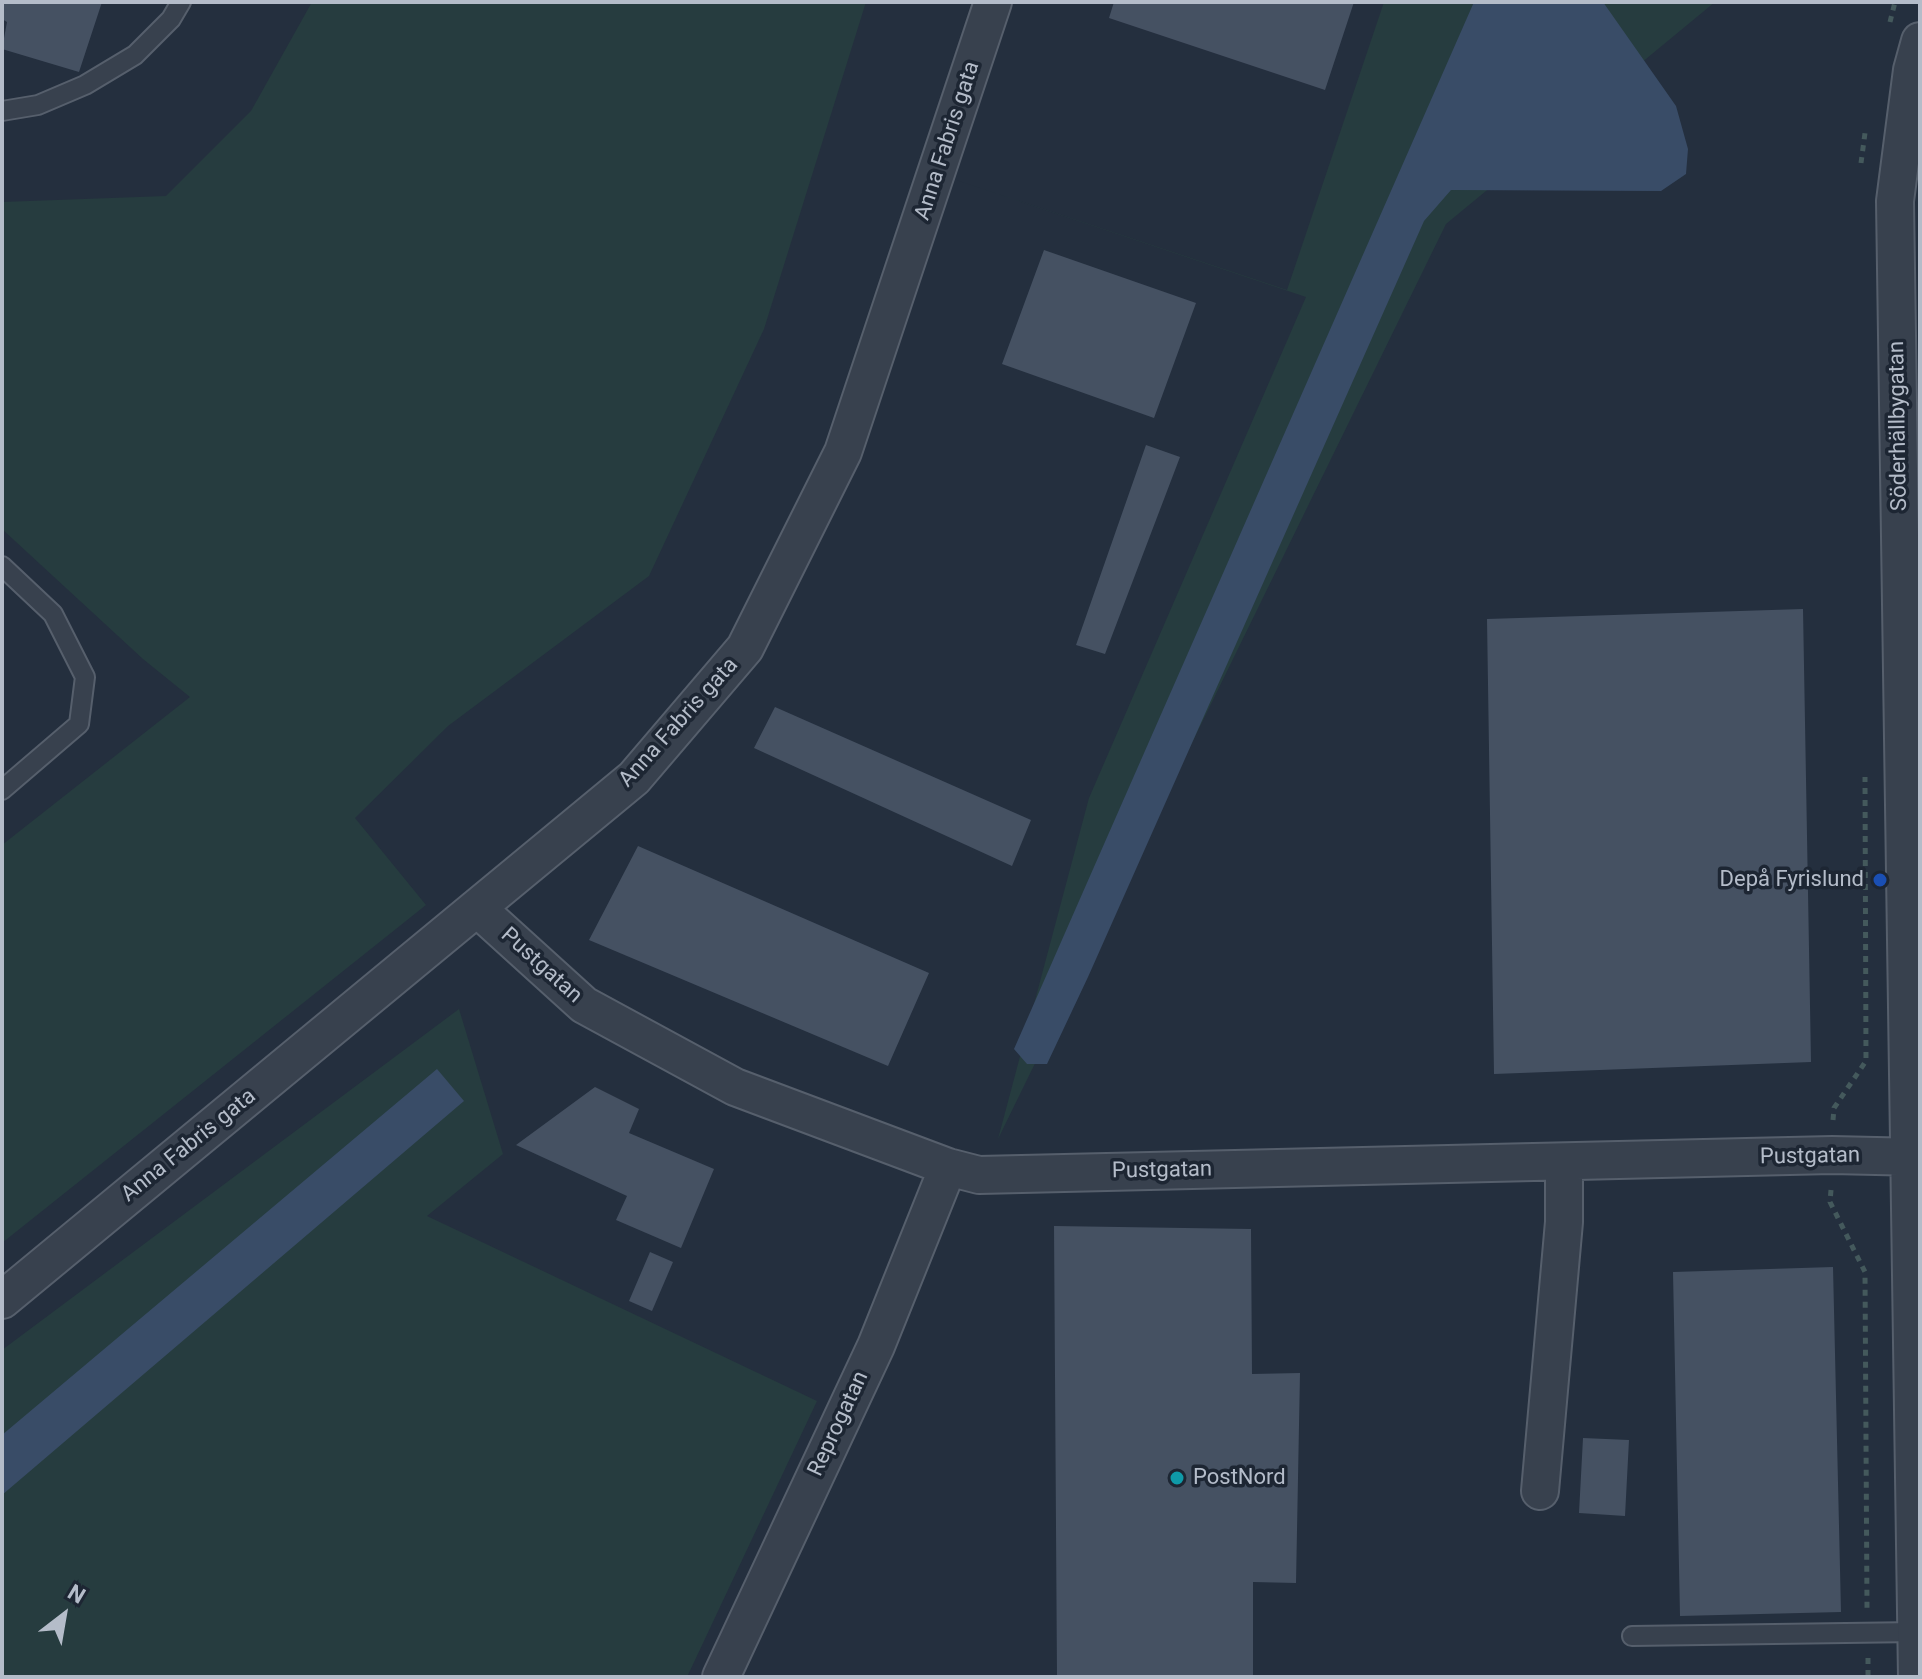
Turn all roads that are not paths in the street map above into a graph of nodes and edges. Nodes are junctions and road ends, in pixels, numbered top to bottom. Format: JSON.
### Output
{"nodes":[{"id":1,"x":181,"y":2,"type":"edge"},
{"id":2,"x":993,"y":2,"type":"edge"},
{"id":3,"x":1920,"y":41,"type":"edge"},
{"id":4,"x":2,"y":111,"type":"edge"},
{"id":5,"x":2,"y":566,"type":"edge"},
{"id":6,"x":2,"y":790,"type":"edge"},
{"id":7,"x":477,"y":908,"type":"junction"},
{"id":8,"x":1914,"y":1115,"type":"edge"},
{"id":9,"x":1564,"y":1162,"type":"junction"},
{"id":10,"x":948,"y":1167,"type":"junction"},
{"id":11,"x":1915,"y":1174,"type":"edge"},
{"id":12,"x":2,"y":1300,"type":"edge"},
{"id":13,"x":1540,"y":1491,"type":"dead end"},
{"id":14,"x":1917,"y":1632,"type":"junction"},
{"id":15,"x":1632,"y":1636,"type":"dead end"},
{"id":16,"x":721,"y":1677,"type":"edge"},
{"id":17,"x":1917,"y":1677,"type":"edge"}],
"edges":[{"from":1,"to":4,"type":"lane"},
{"from":2,"to":7,"type":"street","name":"Anna Fabris gata"},
{"from":3,"to":8,"type":"street","name":"Söderhällbygatan"},
{"from":5,"to":6,"type":"lane"},
{"from":7,"to":10,"type":"street","name":"Pustgatan"},
{"from":7,"to":12,"type":"street","name":"Anna Fabris gata"},
{"from":8,"to":11,"type":"street","name":"Söderhällbygatan"},
{"from":9,"to":10,"type":"street","name":"Pustgatan"},
{"from":9,"to":11,"type":"street","name":"Pustgatan"},
{"from":9,"to":13,"type":"street"},
{"from":10,"to":16,"type":"street","name":"Reprogatan"},
{"from":11,"to":14,"type":"street","name":"Söderhällbygatan"},
{"from":14,"to":15,"type":"lane"},
{"from":14,"to":17,"type":"street","name":"Söderhällbygatan"}]}
